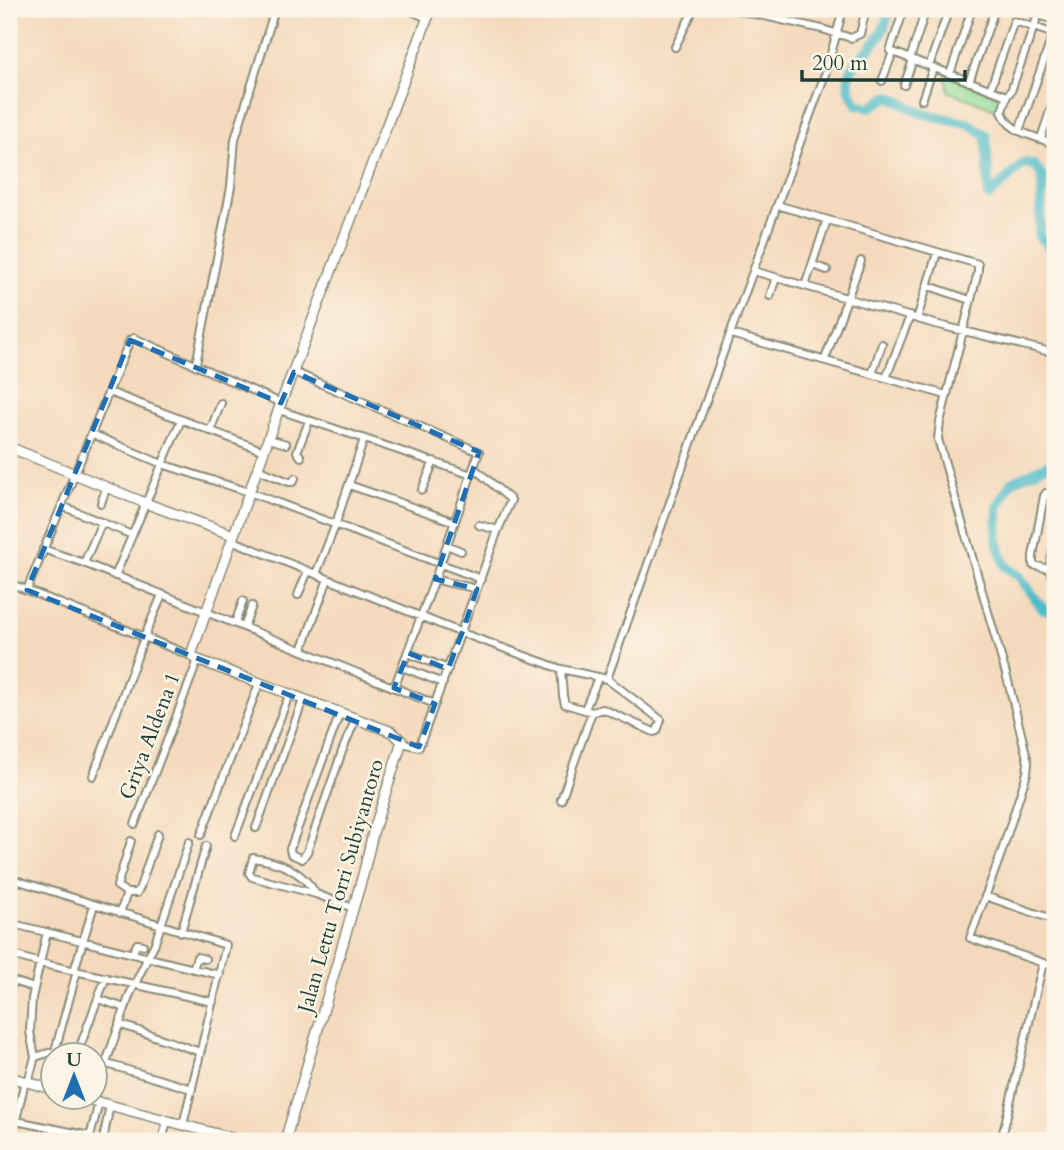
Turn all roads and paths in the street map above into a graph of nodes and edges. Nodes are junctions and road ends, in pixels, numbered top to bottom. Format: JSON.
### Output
{"nodes":[{"id":1,"x":275,"y":9,"type":"edge"},
{"id":2,"x":407,"y":9,"type":"edge"},
{"id":3,"x":694,"y":9,"type":"edge"},
{"id":4,"x":733,"y":9,"type":"edge"},
{"id":5,"x":843,"y":9,"type":"edge"},
{"id":6,"x":866,"y":9,"type":"edge"},
{"id":7,"x":904,"y":9,"type":"edge"},
{"id":8,"x":926,"y":9,"type":"edge"},
{"id":9,"x":949,"y":9,"type":"edge"},
{"id":10,"x":972,"y":9,"type":"edge"},
{"id":11,"x":995,"y":9,"type":"edge"},
{"id":12,"x":1021,"y":9,"type":"edge"},
{"id":13,"x":1051,"y":9,"type":"edge"},
{"id":14,"x":429,"y":13,"type":"edge"},
{"id":15,"x":1038,"y":15,"type":"junction"},
{"id":16,"x":1052,"y":19,"type":"edge"},
{"id":17,"x":1034,"y":27,"type":"junction"},
{"id":18,"x":1054,"y":32,"type":"edge"},
{"id":19,"x":838,"y":35,"type":"junction"},
{"id":20,"x":675,"y":47,"type":"dead end"},
{"id":21,"x":893,"y":52,"type":"junction"},
{"id":22,"x":911,"y":59,"type":"junction"},
{"id":23,"x":931,"y":67,"type":"junction"},
{"id":24,"x":950,"y":74,"type":"junction"},
{"id":25,"x":882,"y":81,"type":"dead end"},
{"id":26,"x":969,"y":82,"type":"junction"},
{"id":27,"x":904,"y":85,"type":"dead end"},
{"id":28,"x":990,"y":89,"type":"junction"},
{"id":29,"x":1007,"y":96,"type":"junction"},
{"id":30,"x":1055,"y":96,"type":"edge"},
{"id":31,"x":922,"y":100,"type":"dead end"},
{"id":32,"x":1019,"y":131,"type":"junction"},
{"id":33,"x":1041,"y":138,"type":"junction"},
{"id":34,"x":1055,"y":145,"type":"edge"},
{"id":35,"x":777,"y":205,"type":"junction"},
{"id":36,"x":827,"y":220,"type":"junction"},
{"id":37,"x":937,"y":253,"type":"junction"},
{"id":38,"x":861,"y":261,"type":"dead end"},
{"id":39,"x":813,"y":265,"type":"junction"},
{"id":40,"x":827,"y":270,"type":"dead end"},
{"id":41,"x":754,"y":271,"type":"junction"},
{"id":42,"x":776,"y":278,"type":"junction"},
{"id":43,"x":805,"y":286,"type":"junction"},
{"id":44,"x":929,"y":286,"type":"junction"},
{"id":45,"x":770,"y":296,"type":"dead end"},
{"id":46,"x":848,"y":298,"type":"junction"},
{"id":47,"x":970,"y":300,"type":"junction"},
{"id":48,"x":914,"y":318,"type":"junction"},
{"id":49,"x":963,"y":331,"type":"junction"},
{"id":50,"x":731,"y":334,"type":"junction"},
{"id":51,"x":881,"y":344,"type":"dead end"},
{"id":52,"x":1055,"y":353,"type":"edge"},
{"id":53,"x":825,"y":359,"type":"junction"},
{"id":54,"x":196,"y":364,"type":"junction"},
{"id":55,"x":294,"y":372,"type":"junction"},
{"id":56,"x":872,"y":374,"type":"junction"},
{"id":57,"x":887,"y":378,"type":"junction"},
{"id":58,"x":109,"y":392,"type":"junction"},
{"id":59,"x":946,"y":395,"type":"junction"},
{"id":60,"x":221,"y":403,"type":"dead end"},
{"id":61,"x":280,"y":406,"type":"junction"},
{"id":62,"x":181,"y":420,"type":"junction"},
{"id":63,"x":309,"y":421,"type":"junction"},
{"id":64,"x":210,"y":431,"type":"junction"},
{"id":65,"x":92,"y":435,"type":"junction"},
{"id":66,"x":269,"y":439,"type":"junction"},
{"id":67,"x":364,"y":439,"type":"junction"},
{"id":68,"x":286,"y":443,"type":"dead end"},
{"id":69,"x":9,"y":447,"type":"edge"},
{"id":70,"x":264,"y":451,"type":"junction"},
{"id":71,"x":301,"y":457,"type":"dead end"},
{"id":72,"x":434,"y":461,"type":"junction"},
{"id":73,"x":162,"y":464,"type":"junction"},
{"id":74,"x":257,"y":469,"type":"junction"},
{"id":75,"x":473,"y":472,"type":"junction"},
{"id":76,"x":74,"y":474,"type":"junction"},
{"id":77,"x":295,"y":478,"type":"dead end"},
{"id":78,"x":349,"y":485,"type":"junction"},
{"id":79,"x":107,"y":486,"type":"junction"},
{"id":80,"x":422,"y":490,"type":"dead end"},
{"id":81,"x":249,"y":492,"type":"junction"},
{"id":82,"x":1055,"y":494,"type":"edge"},
{"id":83,"x":101,"y":503,"type":"dead end"},
{"id":84,"x":145,"y":503,"type":"junction"},
{"id":85,"x":62,"y":506,"type":"junction"},
{"id":86,"x":102,"y":522,"type":"junction"},
{"id":87,"x":455,"y":522,"type":"junction"},
{"id":88,"x":479,"y":525,"type":"dead end"},
{"id":89,"x":335,"y":526,"type":"junction"},
{"id":90,"x":498,"y":530,"type":"junction"},
{"id":91,"x":132,"y":535,"type":"junction"},
{"id":92,"x":232,"y":538,"type":"junction"},
{"id":93,"x":1055,"y":541,"type":"edge"},
{"id":94,"x":447,"y":545,"type":"junction"},
{"id":95,"x":43,"y":549,"type":"junction"},
{"id":96,"x":461,"y":551,"type":"dead end"},
{"id":97,"x":84,"y":563,"type":"junction"},
{"id":98,"x":440,"y":565,"type":"junction"},
{"id":99,"x":1049,"y":569,"type":"junction"},
{"id":100,"x":308,"y":571,"type":"junction"},
{"id":101,"x":316,"y":574,"type":"junction"},
{"id":102,"x":115,"y":576,"type":"junction"},
{"id":103,"x":349,"y":577,"type":"dead end"},
{"id":104,"x":328,"y":579,"type":"junction"},
{"id":105,"x":435,"y":579,"type":"junction"},
{"id":106,"x":481,"y":579,"type":"junction"},
{"id":107,"x":1055,"y":581,"type":"edge"},
{"id":108,"x":9,"y":583,"type":"edge"},
{"id":109,"x":346,"y":587,"type":"junction"},
{"id":110,"x":477,"y":589,"type":"junction"},
{"id":111,"x":27,"y":590,"type":"junction"},
{"id":112,"x":162,"y":595,"type":"junction"},
{"id":113,"x":298,"y":595,"type":"dead end"},
{"id":114,"x":243,"y":601,"type":"dead end"},
{"id":115,"x":252,"y":606,"type":"dead end"},
{"id":116,"x":206,"y":612,"type":"junction"},
{"id":117,"x":421,"y":617,"type":"junction"},
{"id":118,"x":235,"y":623,"type":"junction"},
{"id":119,"x":244,"y":627,"type":"junction"},
{"id":120,"x":462,"y":633,"type":"junction"},
{"id":121,"x":144,"y":638,"type":"junction"},
{"id":122,"x":302,"y":650,"type":"junction"},
{"id":123,"x":408,"y":653,"type":"junction"},
{"id":124,"x":195,"y":658,"type":"junction"},
{"id":125,"x":402,"y":667,"type":"junction"},
{"id":126,"x":562,"y":668,"type":"junction"},
{"id":127,"x":448,"y":669,"type":"junction"},
{"id":128,"x":598,"y":678,"type":"junction"},
{"id":129,"x":607,"y":679,"type":"junction"},
{"id":130,"x":443,"y":683,"type":"junction"},
{"id":131,"x":259,"y":684,"type":"junction"},
{"id":132,"x":394,"y":688,"type":"junction"},
{"id":133,"x":289,"y":695,"type":"junction"},
{"id":134,"x":303,"y":700,"type":"junction"},
{"id":135,"x":435,"y":704,"type":"junction"},
{"id":136,"x":589,"y":711,"type":"junction"},
{"id":137,"x":340,"y":713,"type":"junction"},
{"id":138,"x":356,"y":719,"type":"junction"},
{"id":139,"x":401,"y":743,"type":"junction"},
{"id":140,"x":329,"y":744,"type":"junction"},
{"id":141,"x":342,"y":749,"type":"junction"},
{"id":142,"x":93,"y":776,"type":"dead end"},
{"id":143,"x":561,"y":800,"type":"dead end"},
{"id":144,"x":135,"y":824,"type":"dead end"},
{"id":145,"x":256,"y":828,"type":"dead end"},
{"id":146,"x":158,"y":834,"type":"dead end"},
{"id":147,"x":201,"y":835,"type":"dead end"},
{"id":148,"x":235,"y":836,"type":"dead end"},
{"id":149,"x":131,"y":841,"type":"dead end"},
{"id":150,"x":189,"y":842,"type":"dead end"},
{"id":151,"x":206,"y":846,"type":"dead end"},
{"id":152,"x":255,"y":849,"type":"dead end"},
{"id":153,"x":253,"y":858,"type":"junction"},
{"id":154,"x":9,"y":878,"type":"edge"},
{"id":155,"x":128,"y":893,"type":"junction"},
{"id":156,"x":316,"y":894,"type":"junction"},
{"id":157,"x":985,"y":896,"type":"junction"},
{"id":158,"x":94,"y":905,"type":"junction"},
{"id":159,"x":354,"y":908,"type":"junction"},
{"id":160,"x":120,"y":913,"type":"junction"},
{"id":161,"x":1055,"y":920,"type":"edge"},
{"id":162,"x":9,"y":923,"type":"edge"},
{"id":163,"x":161,"y":926,"type":"junction"},
{"id":164,"x":47,"y":932,"type":"junction"},
{"id":165,"x":181,"y":932,"type":"junction"},
{"id":166,"x":83,"y":941,"type":"junction"},
{"id":167,"x":143,"y":945,"type":"dead end"},
{"id":168,"x":9,"y":954,"type":"edge"},
{"id":169,"x":132,"y":954,"type":"junction"},
{"id":170,"x":147,"y":959,"type":"junction"},
{"id":171,"x":205,"y":959,"type":"dead end"},
{"id":172,"x":40,"y":963,"type":"junction"},
{"id":173,"x":1042,"y":965,"type":"junction"},
{"id":174,"x":1055,"y":967,"type":"edge"},
{"id":175,"x":193,"y":969,"type":"junction"},
{"id":176,"x":76,"y":971,"type":"junction"},
{"id":177,"x":220,"y":975,"type":"junction"},
{"id":178,"x":106,"y":976,"type":"junction"},
{"id":179,"x":16,"y":982,"type":"dead end"},
{"id":180,"x":135,"y":985,"type":"junction"},
{"id":181,"x":34,"y":988,"type":"junction"},
{"id":182,"x":98,"y":999,"type":"junction"},
{"id":183,"x":213,"y":1002,"type":"junction"},
{"id":184,"x":125,"y":1008,"type":"junction"},
{"id":185,"x":119,"y":1024,"type":"junction"},
{"id":186,"x":83,"y":1042,"type":"edge"},
{"id":187,"x":200,"y":1052,"type":"junction"},
{"id":188,"x":35,"y":1056,"type":"junction"},
{"id":189,"x":108,"y":1061,"type":"edge"},
{"id":190,"x":108,"y":1064,"type":"edge"},
{"id":191,"x":9,"y":1077,"type":"edge"},
{"id":192,"x":27,"y":1082,"type":"junction"},
{"id":193,"x":38,"y":1085,"type":"edge"},
{"id":194,"x":192,"y":1089,"type":"junction"},
{"id":195,"x":110,"y":1105,"type":"joint"},
{"id":196,"x":92,"y":1112,"type":"edge"},
{"id":197,"x":16,"y":1121,"type":"junction"},
{"id":198,"x":167,"y":1121,"type":"junction"},
{"id":199,"x":183,"y":1125,"type":"junction"},
{"id":200,"x":104,"y":1135,"type":"dead end"},
{"id":201,"x":89,"y":1139,"type":"edge"},
{"id":202,"x":11,"y":1141,"type":"edge"},
{"id":203,"x":162,"y":1141,"type":"edge"},
{"id":204,"x":243,"y":1141,"type":"edge"},
{"id":205,"x":285,"y":1141,"type":"edge"},
{"id":206,"x":1001,"y":1141,"type":"edge"}],
"edges":[{"from":1,"to":54,"type":"street"},
{"from":2,"to":14,"type":"street"},
{"from":3,"to":20,"type":"street"},
{"from":4,"to":19,"type":"street"},
{"from":5,"to":19,"type":"street"},
{"from":6,"to":19,"type":"street"},
{"from":7,"to":21,"type":"street"},
{"from":8,"to":22,"type":"street"},
{"from":9,"to":23,"type":"street"},
{"from":10,"to":24,"type":"street"},
{"from":11,"to":26,"type":"street"},
{"from":12,"to":15,"type":"street"},
{"from":13,"to":16,"type":"street"},
{"from":14,"to":55,"type":"main road"},
{"from":15,"to":16,"type":"street"},
{"from":15,"to":17,"type":"street"},
{"from":17,"to":18,"type":"street"},
{"from":17,"to":28,"type":"street"},
{"from":17,"to":29,"type":"street"},
{"from":18,"to":32,"type":"street"},
{"from":19,"to":35,"type":"street"},
{"from":21,"to":22,"type":"street"},
{"from":21,"to":25,"type":"street"},
{"from":22,"to":23,"type":"street"},
{"from":22,"to":27,"type":"street"},
{"from":23,"to":24,"type":"street"},
{"from":23,"to":31,"type":"street"},
{"from":24,"to":26,"type":"street"},
{"from":26,"to":28,"type":"street"},
{"from":28,"to":29,"type":"street"},
{"from":29,"to":32,"type":"street"},
{"from":30,"to":33,"type":"street"},
{"from":32,"to":33,"type":"street"},
{"from":33,"to":34,"type":"street"},
{"from":35,"to":36,"type":"street"},
{"from":35,"to":41,"type":"street"},
{"from":36,"to":37,"type":"street"},
{"from":36,"to":39,"type":"street"},
{"from":37,"to":44,"type":"street"},
{"from":37,"to":47,"type":"street"},
{"from":38,"to":46,"type":"street"},
{"from":39,"to":40,"type":"street"},
{"from":39,"to":43,"type":"street"},
{"from":41,"to":42,"type":"street"},
{"from":41,"to":50,"type":"street"},
{"from":42,"to":43,"type":"street"},
{"from":42,"to":45,"type":"street"},
{"from":43,"to":46,"type":"street"},
{"from":44,"to":47,"type":"street"},
{"from":44,"to":48,"type":"street"},
{"from":46,"to":48,"type":"street"},
{"from":46,"to":53,"type":"street"},
{"from":47,"to":49,"type":"street"},
{"from":48,"to":49,"type":"street"},
{"from":48,"to":57,"type":"street"},
{"from":49,"to":52,"type":"street"},
{"from":49,"to":59,"type":"street"},
{"from":50,"to":53,"type":"street"},
{"from":50,"to":129,"type":"street"},
{"from":51,"to":56,"type":"street"},
{"from":53,"to":56,"type":"street"},
{"from":54,"to":58,"type":"street"},
{"from":54,"to":61,"type":"street"},
{"from":55,"to":61,"type":"main road"},
{"from":55,"to":75,"type":"street"},
{"from":56,"to":57,"type":"street"},
{"from":57,"to":59,"type":"street"},
{"from":58,"to":62,"type":"street"},
{"from":58,"to":65,"type":"street"},
{"from":59,"to":157,"type":"street"},
{"from":60,"to":64,"type":"street"},
{"from":61,"to":63,"type":"street"},
{"from":61,"to":66,"type":"main road"},
{"from":62,"to":64,"type":"street"},
{"from":62,"to":73,"type":"street"},
{"from":63,"to":67,"type":"street"},
{"from":63,"to":71,"type":"street"},
{"from":64,"to":70,"type":"street"},
{"from":65,"to":73,"type":"street"},
{"from":65,"to":76,"type":"street"},
{"from":66,"to":68,"type":"street"},
{"from":66,"to":70,"type":"main road"},
{"from":67,"to":72,"type":"street"},
{"from":67,"to":78,"type":"street"},
{"from":69,"to":76,"type":"main road"},
{"from":70,"to":74,"type":"main road"},
{"from":72,"to":75,"type":"street"},
{"from":72,"to":80,"type":"street"},
{"from":73,"to":81,"type":"street"},
{"from":73,"to":84,"type":"street"},
{"from":74,"to":77,"type":"street"},
{"from":74,"to":81,"type":"main road"},
{"from":75,"to":87,"type":"street"},
{"from":75,"to":90,"type":"street"},
{"from":76,"to":79,"type":"main road"},
{"from":76,"to":85,"type":"street"},
{"from":78,"to":87,"type":"street"},
{"from":78,"to":89,"type":"street"},
{"from":79,"to":83,"type":"street"},
{"from":79,"to":84,"type":"main road"},
{"from":81,"to":89,"type":"street"},
{"from":81,"to":92,"type":"main road"},
{"from":82,"to":99,"type":"street"},
{"from":84,"to":91,"type":"street"},
{"from":84,"to":92,"type":"main road"},
{"from":85,"to":86,"type":"street"},
{"from":85,"to":95,"type":"street"},
{"from":86,"to":91,"type":"street"},
{"from":86,"to":97,"type":"street"},
{"from":87,"to":94,"type":"street"},
{"from":88,"to":90,"type":"street"},
{"from":89,"to":98,"type":"street"},
{"from":89,"to":101,"type":"street"},
{"from":90,"to":106,"type":"street"},
{"from":91,"to":102,"type":"street"},
{"from":92,"to":100,"type":"street"},
{"from":92,"to":116,"type":"main road"},
{"from":93,"to":99,"type":"street"},
{"from":94,"to":96,"type":"street"},
{"from":94,"to":98,"type":"street"},
{"from":95,"to":97,"type":"street"},
{"from":95,"to":111,"type":"street"},
{"from":97,"to":102,"type":"street"},
{"from":98,"to":105,"type":"street"},
{"from":98,"to":106,"type":"street"},
{"from":99,"to":107,"type":"street"},
{"from":100,"to":101,"type":"street"},
{"from":100,"to":113,"type":"street"},
{"from":101,"to":104,"type":"street"},
{"from":102,"to":112,"type":"street"},
{"from":103,"to":109,"type":"street"},
{"from":104,"to":109,"type":"street"},
{"from":104,"to":122,"type":"street"},
{"from":105,"to":110,"type":"street"},
{"from":105,"to":117,"type":"street"},
{"from":106,"to":110,"type":"street"},
{"from":108,"to":111,"type":"street"},
{"from":109,"to":117,"type":"street"},
{"from":110,"to":120,"type":"street"},
{"from":111,"to":121,"type":"street"},
{"from":112,"to":116,"type":"street"},
{"from":112,"to":121,"type":"street"},
{"from":114,"to":118,"type":"street"},
{"from":115,"to":119,"type":"street"},
{"from":116,"to":118,"type":"street"},
{"from":116,"to":124,"type":"main road"},
{"from":117,"to":120,"type":"street"},
{"from":117,"to":123,"type":"street"},
{"from":118,"to":119,"type":"street"},
{"from":119,"to":122,"type":"street"},
{"from":120,"to":126,"type":"street"},
{"from":120,"to":127,"type":"street"},
{"from":121,"to":124,"type":"street"},
{"from":121,"to":142,"type":"street"},
{"from":122,"to":132,"type":"street"},
{"from":123,"to":125,"type":"street"},
{"from":123,"to":127,"type":"street"},
{"from":124,"to":131,"type":"main road","name":"Jalan Lettu Torri Subiyantoro"},
{"from":124,"to":144,"type":"street","name":"Griya Aldena 1"},
{"from":125,"to":130,"type":"street"},
{"from":125,"to":132,"type":"street"},
{"from":126,"to":128,"type":"street"},
{"from":126,"to":136,"type":"street"},
{"from":127,"to":130,"type":"street"},
{"from":128,"to":129,"type":"street"},
{"from":128,"to":136,"type":"street"},
{"from":129,"to":136,"type":"street"},
{"from":130,"to":135,"type":"street"},
{"from":131,"to":133,"type":"main road","name":"Jalan Lettu Torri Subiyantoro"},
{"from":131,"to":147,"type":"street"},
{"from":132,"to":135,"type":"street"},
{"from":133,"to":134,"type":"main road","name":"Jalan Lettu Torri Subiyantoro"},
{"from":133,"to":148,"type":"street"},
{"from":134,"to":137,"type":"main road","name":"Jalan Lettu Torri Subiyantoro"},
{"from":134,"to":145,"type":"street"},
{"from":135,"to":139,"type":"street"},
{"from":136,"to":143,"type":"street"},
{"from":137,"to":138,"type":"main road","name":"Jalan Lettu Torri Subiyantoro"},
{"from":137,"to":140,"type":"street"},
{"from":138,"to":139,"type":"main road","name":"Jalan Lettu Torri Subiyantoro"},
{"from":138,"to":141,"type":"street"},
{"from":139,"to":159,"type":"main road","name":"Jalan Lettu Torri Subiyantoro"},
{"from":140,"to":141,"type":"street"},
{"from":140,"to":141,"type":"street"},
{"from":146,"to":155,"type":"street"},
{"from":149,"to":155,"type":"street"},
{"from":150,"to":163,"type":"street"},
{"from":151,"to":165,"type":"street"},
{"from":152,"to":153,"type":"street"},
{"from":153,"to":156,"type":"street"},
{"from":153,"to":156,"type":"street"},
{"from":154,"to":158,"type":"street"},
{"from":155,"to":160,"type":"street"},
{"from":156,"to":159,"type":"street"},
{"from":157,"to":161,"type":"street"},
{"from":157,"to":173,"type":"street"},
{"from":158,"to":160,"type":"street"},
{"from":158,"to":166,"type":"street"},
{"from":159,"to":205,"type":"main road","name":"Jalan Lettu Torri Subiyantoro"},
{"from":160,"to":163,"type":"street"},
{"from":162,"to":164,"type":"street"},
{"from":163,"to":165,"type":"street"},
{"from":163,"to":170,"type":"street"},
{"from":164,"to":166,"type":"street"},
{"from":164,"to":172,"type":"street"},
{"from":165,"to":177,"type":"street"},
{"from":166,"to":169,"type":"street"},
{"from":166,"to":176,"type":"street"},
{"from":167,"to":169,"type":"street"},
{"from":168,"to":172,"type":"street"},
{"from":169,"to":170,"type":"street"},
{"from":170,"to":175,"type":"street"},
{"from":170,"to":180,"type":"street"},
{"from":171,"to":175,"type":"street"},
{"from":172,"to":176,"type":"street"},
{"from":172,"to":181,"type":"street"},
{"from":173,"to":174,"type":"street"},
{"from":173,"to":206,"type":"street"},
{"from":175,"to":177,"type":"street"},
{"from":176,"to":178,"type":"street"},
{"from":176,"to":188,"type":"street"},
{"from":177,"to":183,"type":"street"},
{"from":178,"to":180,"type":"street"},
{"from":178,"to":182,"type":"street"},
{"from":179,"to":181,"type":"street"},
{"from":180,"to":183,"type":"street"},
{"from":180,"to":184,"type":"street"},
{"from":181,"to":188,"type":"street"},
{"from":182,"to":184,"type":"street"},
{"from":182,"to":186,"type":"street"},
{"from":183,"to":187,"type":"street"},
{"from":184,"to":185,"type":"street"},
{"from":185,"to":187,"type":"street"},
{"from":185,"to":189,"type":"street"},
{"from":187,"to":194,"type":"street"},
{"from":188,"to":192,"type":"street"},
{"from":190,"to":194,"type":"street"},
{"from":191,"to":192,"type":"main road"},
{"from":192,"to":193,"type":"main road"},
{"from":192,"to":197,"type":"street"},
{"from":194,"to":199,"type":"street"},
{"from":195,"to":198,"type":"main road"},
{"from":195,"to":200,"type":"street"},
{"from":196,"to":201,"type":"street"},
{"from":197,"to":201,"type":"street"},
{"from":197,"to":202,"type":"street"},
{"from":198,"to":199,"type":"main road"},
{"from":198,"to":203,"type":"street"},
{"from":199,"to":204,"type":"main road"}]}
